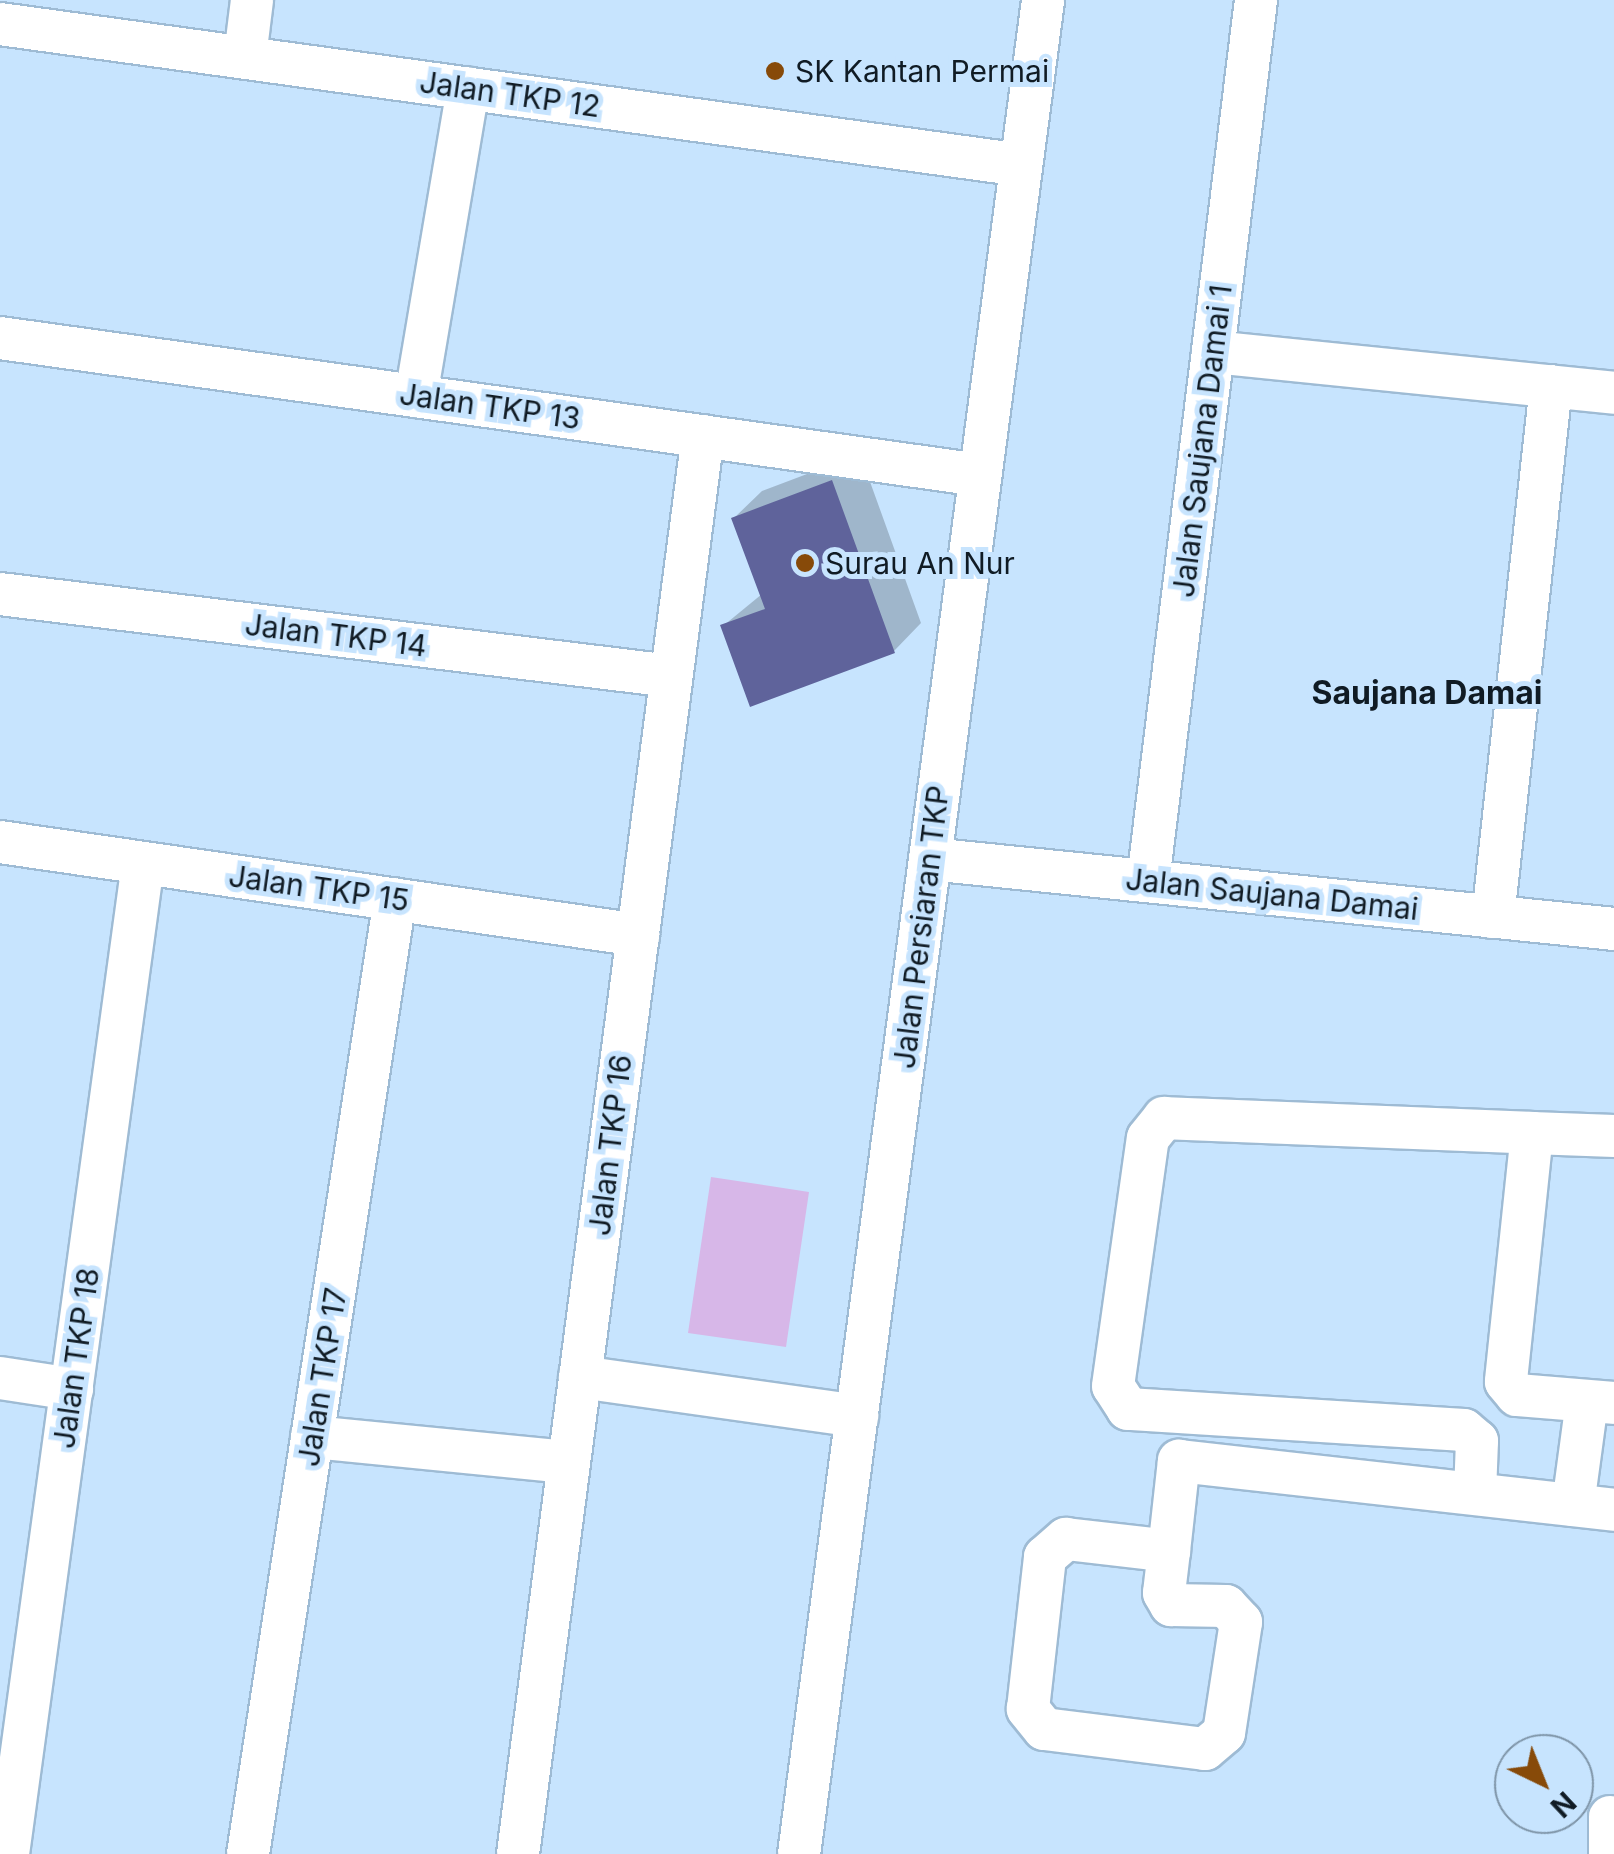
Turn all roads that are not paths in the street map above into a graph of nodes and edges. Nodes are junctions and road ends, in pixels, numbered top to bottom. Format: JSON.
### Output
{"nodes":[{"id":1,"x":252,"y":0,"type":"edge"},
{"id":2,"x":1042,"y":0,"type":"edge"},
{"id":3,"x":1256,"y":0,"type":"edge"},
{"id":4,"x":0,"y":24,"type":"edge"},
{"id":5,"x":245,"y":57,"type":"junction"},
{"id":6,"x":468,"y":88,"type":"junction"},
{"id":7,"x":1021,"y":164,"type":"junction"},
{"id":8,"x":0,"y":338,"type":"edge"},
{"id":9,"x":1213,"y":352,"type":"junction"},
{"id":10,"x":1550,"y":386,"type":"junction"},
{"id":11,"x":1614,"y":392,"type":"edge"},
{"id":12,"x":416,"y":396,"type":"junction"},
{"id":13,"x":703,"y":436,"type":"junction"},
{"id":14,"x":980,"y":475,"type":"junction"},
{"id":15,"x":0,"y":594,"type":"edge"},
{"id":16,"x":671,"y":676,"type":"junction"},
{"id":17,"x":0,"y":842,"type":"edge"},
{"id":18,"x":930,"y":859,"type":"junction"},
{"id":19,"x":143,"y":863,"type":"junction"},
{"id":20,"x":1148,"y":881,"type":"junction"},
{"id":21,"x":394,"y":900,"type":"junction"},
{"id":22,"x":1493,"y":916,"type":"junction"},
{"id":23,"x":1614,"y":929,"type":"edge"},
{"id":24,"x":638,"y":935,"type":"junction"},
{"id":25,"x":1532,"y":1132,"type":"junction"},
{"id":26,"x":1614,"y":1136,"type":"edge"},
{"id":27,"x":580,"y":1377,"type":"junction"},
{"id":28,"x":0,"y":1378,"type":"edge"},
{"id":29,"x":72,"y":1390,"type":"junction"},
{"id":30,"x":1600,"y":1402,"type":"edge"},
{"id":31,"x":857,"y":1416,"type":"junction"},
{"id":32,"x":312,"y":1437,"type":"junction"},
{"id":33,"x":569,"y":1462,"type":"junction"},
{"id":34,"x":1475,"y":1493,"type":"junction"},
{"id":35,"x":1593,"y":1508,"type":"edge"},
{"id":36,"x":1169,"y":1551,"type":"junction"},
{"id":37,"x":8,"y":1854,"type":"edge"},
{"id":38,"x":248,"y":1854,"type":"edge"},
{"id":39,"x":518,"y":1854,"type":"edge"},
{"id":40,"x":799,"y":1854,"type":"edge"}],
"edges":[{"from":1,"to":5,"type":"street"},
{"from":2,"to":7,"type":"street","name":"Jalan Persiaran TKP"},
{"from":3,"to":9,"type":"street","name":"Jalan Saujana Damai 1"},
{"from":4,"to":5,"type":"street","name":"Jalan TKP 12"},
{"from":5,"to":6,"type":"street","name":"Jalan TKP 12"},
{"from":6,"to":7,"type":"street","name":"Jalan TKP 12"},
{"from":6,"to":12,"type":"street"},
{"from":7,"to":14,"type":"street","name":"Jalan Persiaran TKP"},
{"from":8,"to":12,"type":"street","name":"Jalan TKP 13"},
{"from":9,"to":10,"type":"street"},
{"from":9,"to":20,"type":"street","name":"Jalan Saujana Damai 1"},
{"from":10,"to":11,"type":"street"},
{"from":10,"to":22,"type":"street"},
{"from":12,"to":13,"type":"street","name":"Jalan TKP 13"},
{"from":13,"to":14,"type":"street","name":"Jalan TKP 13"},
{"from":13,"to":16,"type":"street","name":"Jalan TKP 16"},
{"from":14,"to":18,"type":"street","name":"Jalan Persiaran TKP"},
{"from":15,"to":16,"type":"street","name":"Jalan TKP 14"},
{"from":16,"to":24,"type":"street","name":"Jalan TKP 16"},
{"from":17,"to":19,"type":"street","name":"Jalan TKP 15"},
{"from":18,"to":20,"type":"street","name":"Jalan Saujana Damai"},
{"from":18,"to":31,"type":"street","name":"Jalan Persiaran TKP"},
{"from":19,"to":21,"type":"street","name":"Jalan TKP 15"},
{"from":19,"to":29,"type":"street","name":"Jalan TKP 18"},
{"from":20,"to":22,"type":"street","name":"Jalan Saujana Damai"},
{"from":21,"to":24,"type":"street","name":"Jalan TKP 15"},
{"from":21,"to":32,"type":"street","name":"Jalan TKP 17"},
{"from":22,"to":23,"type":"street","name":"Jalan Saujana Damai"},
{"from":24,"to":27,"type":"street","name":"Jalan TKP 16"},
{"from":25,"to":26,"type":"street"},
{"from":25,"to":30,"type":"street"},
{"from":25,"to":34,"type":"street"},
{"from":27,"to":31,"type":"street"},
{"from":27,"to":33,"type":"street","name":"Jalan TKP 16"},
{"from":28,"to":29,"type":"street"},
{"from":29,"to":37,"type":"street","name":"Jalan TKP 18"},
{"from":30,"to":35,"type":"street"},
{"from":31,"to":40,"type":"street","name":"Jalan Persiaran TKP"},
{"from":32,"to":33,"type":"street"},
{"from":32,"to":38,"type":"street","name":"Jalan TKP 17"},
{"from":33,"to":39,"type":"street","name":"Jalan TKP 16"},
{"from":34,"to":35,"type":"street"},
{"from":34,"to":36,"type":"street"},
{"from":36,"to":36,"type":"street"}]}
